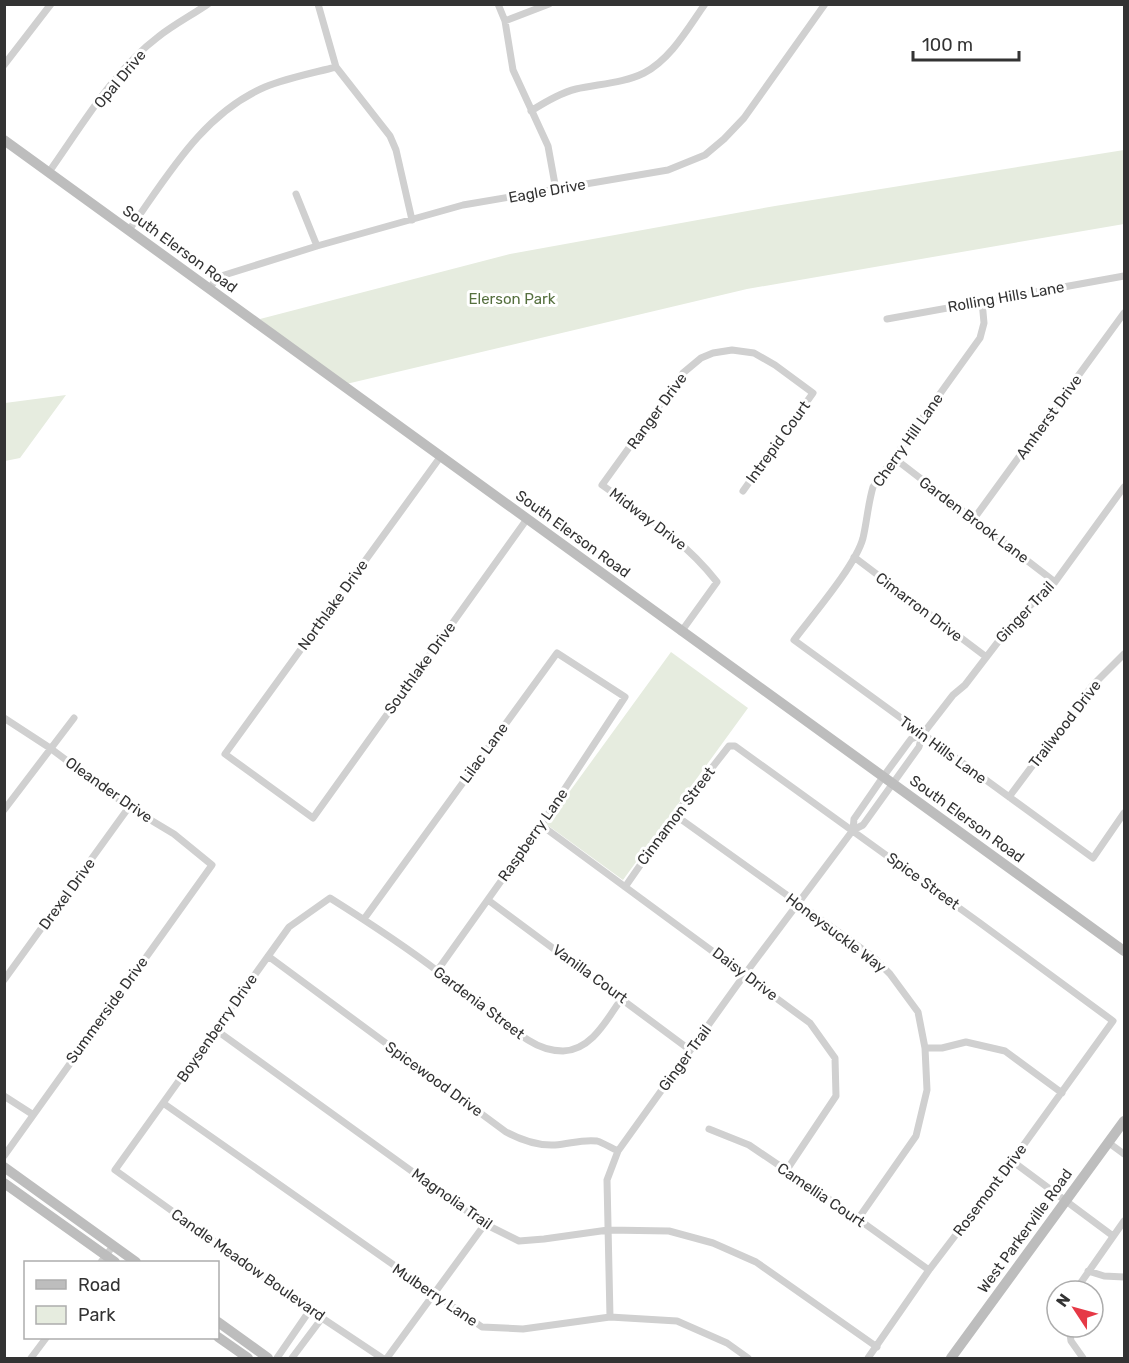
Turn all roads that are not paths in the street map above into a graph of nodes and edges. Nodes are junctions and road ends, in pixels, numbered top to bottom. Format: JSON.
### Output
{"nodes":[{"id":1,"x":51,"y":4,"type":"edge"},
{"id":2,"x":208,"y":4,"type":"edge"},
{"id":3,"x":318,"y":4,"type":"edge"},
{"id":4,"x":498,"y":4,"type":"edge"},
{"id":5,"x":549,"y":4,"type":"edge"},
{"id":6,"x":705,"y":4,"type":"edge"},
{"id":7,"x":825,"y":4,"type":"edge"},
{"id":8,"x":505,"y":21,"type":"junction"},
{"id":9,"x":4,"y":65,"type":"edge"},
{"id":10,"x":336,"y":67,"type":"junction"},
{"id":11,"x":531,"y":111,"type":"junction"},
{"id":12,"x":4,"y":140,"type":"edge"},
{"id":13,"x":48,"y":172,"type":"junction"},
{"id":14,"x":556,"y":190,"type":"junction"},
{"id":15,"x":296,"y":194,"type":"dead end"},
{"id":16,"x":412,"y":220,"type":"junction"},
{"id":17,"x":129,"y":230,"type":"junction"},
{"id":18,"x":317,"y":246,"type":"junction"},
{"id":19,"x":1125,"y":276,"type":"edge"},
{"id":20,"x":209,"y":289,"type":"junction"},
{"id":21,"x":982,"y":301,"type":"junction"},
{"id":22,"x":1125,"y":313,"type":"edge"},
{"id":23,"x":887,"y":319,"type":"dead end"},
{"id":24,"x":813,"y":393,"type":"joint"},
{"id":25,"x":441,"y":456,"type":"junction"},
{"id":26,"x":894,"y":458,"type":"junction"},
{"id":27,"x":603,"y":484,"type":"joint"},
{"id":28,"x":1125,"y":486,"type":"edge"},
{"id":29,"x":743,"y":491,"type":"dead end"},
{"id":30,"x":1117,"y":496,"type":"junction"},
{"id":31,"x":1125,"y":501,"type":"edge"},
{"id":32,"x":527,"y":519,"type":"junction"},
{"id":33,"x":973,"y":520,"type":"junction"},
{"id":34,"x":854,"y":557,"type":"junction"},
{"id":35,"x":1055,"y":582,"type":"junction"},
{"id":36,"x":681,"y":632,"type":"junction"},
{"id":37,"x":794,"y":640,"type":"joint"},
{"id":38,"x":1125,"y":654,"type":"edge"},
{"id":39,"x":985,"y":656,"type":"junction"},
{"id":40,"x":625,"y":698,"type":"joint"},
{"id":41,"x":4,"y":718,"type":"edge"},
{"id":42,"x":74,"y":718,"type":"dead end"},
{"id":43,"x":922,"y":735,"type":"junction"},
{"id":44,"x":729,"y":746,"type":"joint"},
{"id":45,"x":50,"y":748,"type":"junction"},
{"id":46,"x":888,"y":780,"type":"junction"},
{"id":47,"x":1009,"y":797,"type":"junction"},
{"id":48,"x":129,"y":807,"type":"junction"},
{"id":49,"x":4,"y":810,"type":"edge"},
{"id":50,"x":1125,"y":813,"type":"edge"},
{"id":51,"x":675,"y":815,"type":"junction"},
{"id":52,"x":313,"y":818,"type":"joint"},
{"id":53,"x":541,"y":825,"type":"junction"},
{"id":54,"x":853,"y":830,"type":"junction"},
{"id":55,"x":212,"y":865,"type":"joint"},
{"id":56,"x":625,"y":887,"type":"junction"},
{"id":57,"x":330,"y":898,"type":"joint"},
{"id":58,"x":488,"y":900,"type":"junction"},
{"id":59,"x":798,"y":904,"type":"junction"},
{"id":60,"x":364,"y":919,"type":"junction"},
{"id":61,"x":1125,"y":951,"type":"edge"},
{"id":62,"x":268,"y":956,"type":"junction"},
{"id":63,"x":437,"y":971,"type":"junction"},
{"id":64,"x":745,"y":974,"type":"junction"},
{"id":65,"x":4,"y":980,"type":"edge"},
{"id":66,"x":622,"y":998,"type":"junction"},
{"id":67,"x":1113,"y":1021,"type":"joint"},
{"id":68,"x":216,"y":1030,"type":"junction"},
{"id":69,"x":925,"y":1048,"type":"junction"},
{"id":70,"x":690,"y":1050,"type":"junction"},
{"id":71,"x":1062,"y":1093,"type":"junction"},
{"id":72,"x":4,"y":1096,"type":"edge"},
{"id":73,"x":163,"y":1103,"type":"junction"},
{"id":74,"x":32,"y":1114,"type":"junction"},
{"id":75,"x":1125,"y":1121,"type":"edge"},
{"id":76,"x":709,"y":1129,"type":"dead end"},
{"id":77,"x":1108,"y":1143,"type":"junction"},
{"id":78,"x":618,"y":1151,"type":"junction"},
{"id":79,"x":1125,"y":1155,"type":"edge"},
{"id":80,"x":4,"y":1156,"type":"edge"},
{"id":81,"x":1012,"y":1161,"type":"junction"},
{"id":82,"x":4,"y":1167,"type":"edge"},
{"id":83,"x":114,"y":1170,"type":"joint"},
{"id":84,"x":786,"y":1171,"type":"junction"},
{"id":85,"x":4,"y":1183,"type":"edge"},
{"id":86,"x":1065,"y":1201,"type":"junction"},
{"id":87,"x":858,"y":1219,"type":"junction"},
{"id":88,"x":1125,"y":1221,"type":"edge"},
{"id":89,"x":485,"y":1224,"type":"junction"},
{"id":90,"x":608,"y":1230,"type":"junction"},
{"id":91,"x":1113,"y":1236,"type":"junction"},
{"id":92,"x":113,"y":1246,"type":"junction"},
{"id":93,"x":107,"y":1260,"type":"edge"},
{"id":94,"x":133,"y":1261,"type":"edge"},
{"id":95,"x":928,"y":1270,"type":"junction"},
{"id":96,"x":1088,"y":1271,"type":"junction"},
{"id":97,"x":1125,"y":1277,"type":"edge"},
{"id":98,"x":1083,"y":1279,"type":"edge"},
{"id":99,"x":433,"y":1294,"type":"junction"},
{"id":100,"x":310,"y":1310,"type":"junction"},
{"id":101,"x":610,"y":1317,"type":"junction"},
{"id":102,"x":322,"y":1318,"type":"junction"},
{"id":103,"x":219,"y":1323,"type":"edge"},
{"id":104,"x":219,"y":1338,"type":"edge"},
{"id":105,"x":45,"y":1339,"type":"edge"},
{"id":106,"x":1071,"y":1339,"type":"edge"},
{"id":107,"x":877,"y":1347,"type":"junction"},
{"id":108,"x":31,"y":1359,"type":"edge"},
{"id":109,"x":248,"y":1359,"type":"edge"},
{"id":110,"x":268,"y":1359,"type":"edge"},
{"id":111,"x":276,"y":1359,"type":"edge"},
{"id":112,"x":292,"y":1359,"type":"edge"},
{"id":113,"x":384,"y":1359,"type":"edge"},
{"id":114,"x":748,"y":1359,"type":"edge"},
{"id":115,"x":868,"y":1359,"type":"edge"},
{"id":116,"x":951,"y":1359,"type":"edge"},
{"id":117,"x":1083,"y":1359,"type":"edge"}],
"edges":[{"from":1,"to":9,"type":"street"},
{"from":2,"to":13,"type":"street","name":"Opal Drive"},
{"from":3,"to":10,"type":"street"},
{"from":4,"to":8,"type":"street"},
{"from":5,"to":8,"type":"street"},
{"from":6,"to":11,"type":"street"},
{"from":7,"to":14,"type":"street","name":"Eagle Drive"},
{"from":8,"to":11,"type":"street"},
{"from":10,"to":16,"type":"street"},
{"from":10,"to":17,"type":"street"},
{"from":11,"to":14,"type":"street"},
{"from":12,"to":13,"type":"street","name":"South Elerson Road"},
{"from":13,"to":17,"type":"street","name":"South Elerson Road"},
{"from":14,"to":16,"type":"street","name":"Eagle Drive"},
{"from":15,"to":18,"type":"street"},
{"from":16,"to":18,"type":"street","name":"Eagle Drive"},
{"from":17,"to":20,"type":"street","name":"South Elerson Road"},
{"from":18,"to":20,"type":"street","name":"Eagle Drive"},
{"from":19,"to":21,"type":"street","name":"Rolling Hills Lane"},
{"from":20,"to":25,"type":"street","name":"South Elerson Road"},
{"from":21,"to":23,"type":"street","name":"Rolling Hills Lane"},
{"from":21,"to":26,"type":"street","name":"Cherry Hill Lane"},
{"from":22,"to":33,"type":"street","name":"Amherst Drive"},
{"from":24,"to":27,"type":"street","name":"Ranger Drive"},
{"from":24,"to":29,"type":"street","name":"Intrepid Court"},
{"from":25,"to":32,"type":"street","name":"South Elerson Road"},
{"from":25,"to":52,"type":"street","name":"Northlake Drive"},
{"from":26,"to":33,"type":"street","name":"Garden Brook Lane"},
{"from":26,"to":34,"type":"street","name":"Cherry Hill Lane"},
{"from":27,"to":36,"type":"street","name":"Midway Drive"},
{"from":28,"to":30,"type":"street","name":"Ginger Trail"},
{"from":30,"to":31,"type":"street"},
{"from":30,"to":35,"type":"street","name":"Ginger Trail"},
{"from":32,"to":36,"type":"street","name":"South Elerson Road"},
{"from":32,"to":52,"type":"street","name":"Southlake Drive"},
{"from":33,"to":35,"type":"street","name":"Garden Brook Lane"},
{"from":34,"to":37,"type":"street","name":"Cherry Hill Lane"},
{"from":34,"to":39,"type":"street","name":"Cimarron Drive"},
{"from":35,"to":39,"type":"street","name":"Ginger Trail"},
{"from":36,"to":46,"type":"street","name":"South Elerson Road"},
{"from":37,"to":43,"type":"street","name":"Twin Hills Lane"},
{"from":38,"to":47,"type":"street","name":"Trailwood Drive"},
{"from":39,"to":43,"type":"street","name":"Ginger Trail"},
{"from":40,"to":53,"type":"street","name":"Raspberry Lane"},
{"from":40,"to":60,"type":"street","name":"Lilac Lane"},
{"from":41,"to":45,"type":"street","name":"Oleander Drive"},
{"from":42,"to":45,"type":"street"},
{"from":43,"to":46,"type":"street","name":"Ginger Trail"},
{"from":43,"to":46,"type":"street","name":"Ginger Trail"},
{"from":43,"to":47,"type":"street","name":"Twin Hills Lane"},
{"from":44,"to":51,"type":"street","name":"Cinnamon Street"},
{"from":44,"to":54,"type":"street","name":"Spice Street"},
{"from":45,"to":48,"type":"street","name":"Oleander Drive"},
{"from":45,"to":49,"type":"street"},
{"from":46,"to":54,"type":"street","name":"Ginger Trail"},
{"from":46,"to":61,"type":"street","name":"South Elerson Road"},
{"from":47,"to":50,"type":"street","name":"Twin Hills Lane"},
{"from":48,"to":55,"type":"street","name":"Oleander Drive"},
{"from":48,"to":65,"type":"street","name":"Drexel Drive"},
{"from":51,"to":56,"type":"street","name":"Cinnamon Street"},
{"from":51,"to":59,"type":"street","name":"Honeysuckle Way"},
{"from":53,"to":56,"type":"street","name":"Daisy Drive"},
{"from":53,"to":58,"type":"street","name":"Raspberry Lane"},
{"from":54,"to":59,"type":"street","name":"Ginger Trail"},
{"from":54,"to":67,"type":"street","name":"Spice Street"},
{"from":55,"to":74,"type":"street","name":"Summerside Drive"},
{"from":56,"to":64,"type":"street","name":"Daisy Drive"},
{"from":57,"to":60,"type":"street","name":"Gardenia Street"},
{"from":57,"to":62,"type":"street","name":"Boysenberry Drive"},
{"from":58,"to":63,"type":"street","name":"Raspberry Lane"},
{"from":58,"to":66,"type":"street","name":"Vanilla Court"},
{"from":59,"to":64,"type":"street","name":"Ginger Trail"},
{"from":59,"to":69,"type":"street","name":"Honeysuckle Way"},
{"from":60,"to":63,"type":"street","name":"Gardenia Street"},
{"from":62,"to":68,"type":"street","name":"Boysenberry Drive"},
{"from":62,"to":78,"type":"street","name":"Spicewood Drive"},
{"from":63,"to":66,"type":"street","name":"Gardenia Street"},
{"from":64,"to":70,"type":"street","name":"Ginger Trail"},
{"from":64,"to":84,"type":"street","name":"Daisy Drive"},
{"from":66,"to":70,"type":"street","name":"Vanilla Court"},
{"from":67,"to":71,"type":"street","name":"Rosemont Drive"},
{"from":68,"to":73,"type":"street","name":"Boysenberry Drive"},
{"from":68,"to":89,"type":"street","name":"Magnolia Trail"},
{"from":69,"to":71,"type":"street"},
{"from":69,"to":87,"type":"street","name":"Honeysuckle Way"},
{"from":70,"to":78,"type":"street","name":"Ginger Trail"},
{"from":71,"to":81,"type":"street","name":"Rosemont Drive"},
{"from":72,"to":74,"type":"street"},
{"from":73,"to":83,"type":"street","name":"Boysenberry Drive"},
{"from":73,"to":99,"type":"street","name":"Mulberry Lane"},
{"from":74,"to":80,"type":"street","name":"Summerside Drive"},
{"from":75,"to":77,"type":"street","name":"West Parkerville Road"},
{"from":76,"to":84,"type":"street","name":"Camellia Court"},
{"from":77,"to":79,"type":"street"},
{"from":77,"to":86,"type":"street","name":"West Parkerville Road"},
{"from":78,"to":90,"type":"street","name":"Ginger Trail"},
{"from":81,"to":86,"type":"street"},
{"from":81,"to":95,"type":"street","name":"Rosemont Drive"},
{"from":82,"to":92,"type":"street"},
{"from":83,"to":100,"type":"street","name":"Candle Meadow Boulevard"},
{"from":84,"to":87,"type":"street","name":"Camellia Court"},
{"from":85,"to":93,"type":"street"},
{"from":86,"to":91,"type":"street"},
{"from":86,"to":116,"type":"street","name":"West Parkerville Road"},
{"from":87,"to":95,"type":"street","name":"Camellia Court"},
{"from":88,"to":91,"type":"street"},
{"from":89,"to":90,"type":"street","name":"Magnolia Trail"},
{"from":89,"to":99,"type":"street"},
{"from":90,"to":101,"type":"street","name":"Ginger Trail"},
{"from":90,"to":107,"type":"street","name":"Magnolia Trail"},
{"from":91,"to":96,"type":"street"},
{"from":92,"to":93,"type":"street"},
{"from":92,"to":94,"type":"street"},
{"from":95,"to":107,"type":"street","name":"Rosemont Drive"},
{"from":96,"to":97,"type":"street"},
{"from":96,"to":98,"type":"street"},
{"from":99,"to":101,"type":"street","name":"Mulberry Lane"},
{"from":99,"to":113,"type":"street"},
{"from":100,"to":102,"type":"street","name":"Candle Meadow Boulevard"},
{"from":100,"to":111,"type":"street"},
{"from":101,"to":114,"type":"street","name":"Mulberry Lane"},
{"from":102,"to":112,"type":"street"},
{"from":102,"to":113,"type":"street","name":"Candle Meadow Boulevard"},
{"from":103,"to":110,"type":"street"},
{"from":104,"to":109,"type":"street"},
{"from":105,"to":108,"type":"street"},
{"from":106,"to":117,"type":"street"},
{"from":107,"to":115,"type":"street","name":"Rosemont Drive"}]}
